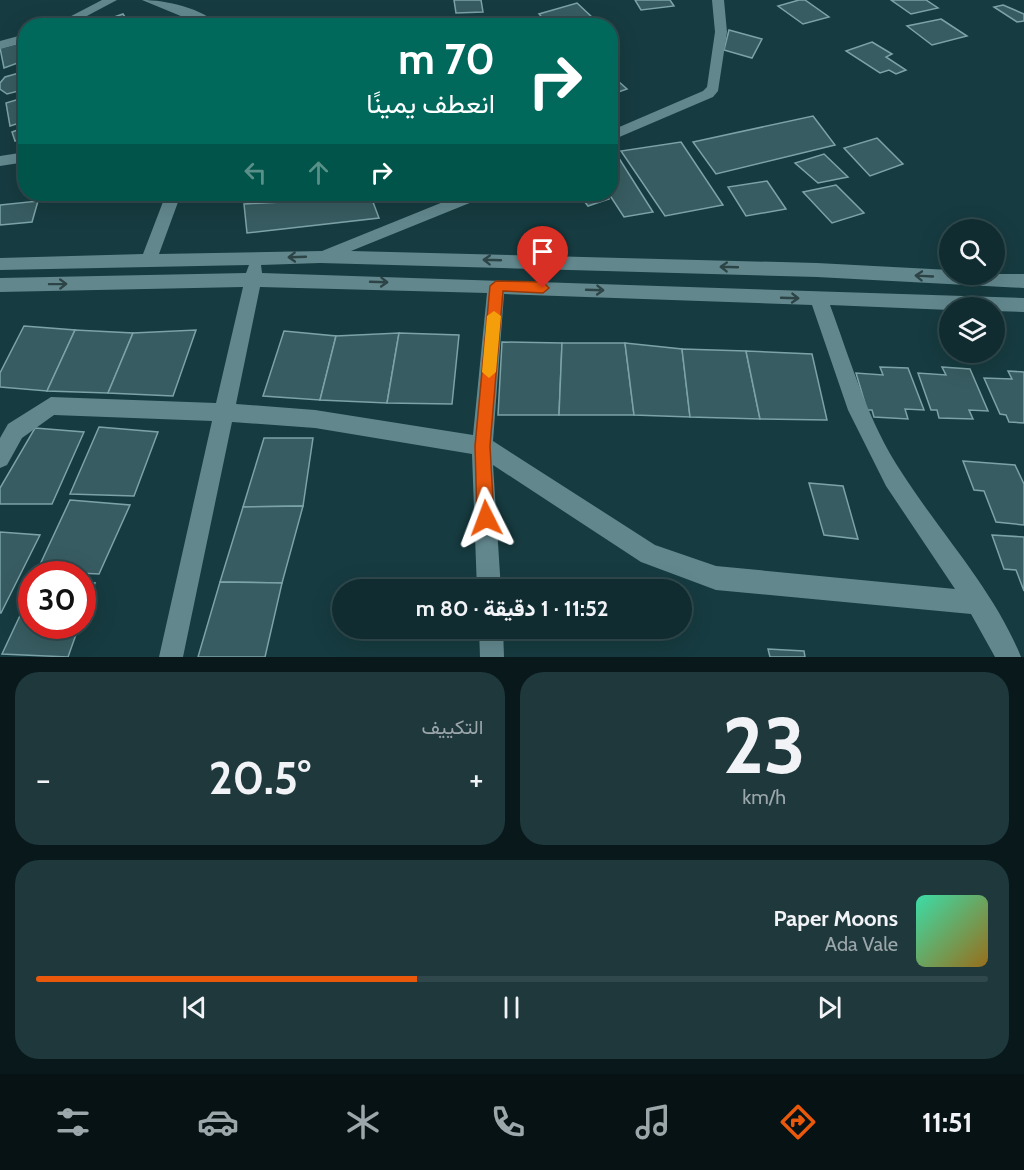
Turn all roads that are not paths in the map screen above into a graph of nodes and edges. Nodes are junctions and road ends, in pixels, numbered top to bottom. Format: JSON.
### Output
{"nodes":[{"id":1,"x":111,"y":0,"type":"edge"},
{"id":2,"x":148,"y":0,"type":"edge"},
{"id":3,"x":718,"y":0,"type":"edge"},
{"id":4,"x":74,"y":18,"type":"edge"},
{"id":5,"x":202,"y":18,"type":"edge"},
{"id":6,"x":18,"y":39,"type":"edge"},
{"id":7,"x":0,"y":45,"type":"edge"},
{"id":8,"x":618,"y":133,"type":"edge"},
{"id":9,"x":18,"y":158,"type":"edge"},
{"id":10,"x":0,"y":161,"type":"edge"},
{"id":11,"x":170,"y":201,"type":"edge"},
{"id":12,"x":460,"y":201,"type":"edge"},
{"id":13,"x":320,"y":257,"type":"junction"},
{"id":14,"x":257,"y":259,"type":"junction"},
{"id":15,"x":149,"y":260,"type":"junction"},
{"id":16,"x":0,"y":264,"type":"edge"},
{"id":17,"x":252,"y":280,"type":"junction"},
{"id":18,"x":1024,"y":281,"type":"edge"},
{"id":19,"x":0,"y":285,"type":"edge"},
{"id":20,"x":496,"y":286,"type":"junction"},
{"id":21,"x":819,"y":299,"type":"junction"},
{"id":22,"x":1024,"y":305,"type":"edge"},
{"id":23,"x":224,"y":412,"type":"junction"},
{"id":24,"x":482,"y":446,"type":"junction"},
{"id":25,"x":0,"y":458,"type":"edge"},
{"id":26,"x":488,"y":579,"type":"edge"},
{"id":27,"x":978,"y":603,"type":"junction"},
{"id":28,"x":491,"y":639,"type":"edge"},
{"id":29,"x":171,"y":657,"type":"edge"},
{"id":30,"x":492,"y":657,"type":"edge"},
{"id":31,"x":1009,"y":657,"type":"edge"}],
"edges":[{"from":1,"to":4,"type":"street"},
{"from":2,"to":5,"type":"street"},
{"from":3,"to":8,"type":"street"},
{"from":6,"to":7,"type":"street"},
{"from":9,"to":10,"type":"street"},
{"from":11,"to":15,"type":"street"},
{"from":12,"to":13,"type":"street"},
{"from":13,"to":14,"type":"street","one_way":true},
{"from":18,"to":13,"type":"street","one_way":true},
{"from":14,"to":15,"type":"street"},
{"from":14,"to":17,"type":"street"},
{"from":15,"to":16,"type":"street"},
{"from":19,"to":17,"type":"street","one_way":true},
{"from":17,"to":20,"type":"street","one_way":true},
{"from":17,"to":23,"type":"street"},
{"from":20,"to":21,"type":"street","one_way":true},
{"from":20,"to":24,"type":"street"},
{"from":21,"to":22,"type":"street"},
{"from":21,"to":27,"type":"street"},
{"from":23,"to":24,"type":"street"},
{"from":23,"to":25,"type":"street"},
{"from":23,"to":29,"type":"street"},
{"from":24,"to":26,"type":"street"},
{"from":24,"to":27,"type":"street"},
{"from":27,"to":31,"type":"street"},
{"from":28,"to":30,"type":"street"}]}
